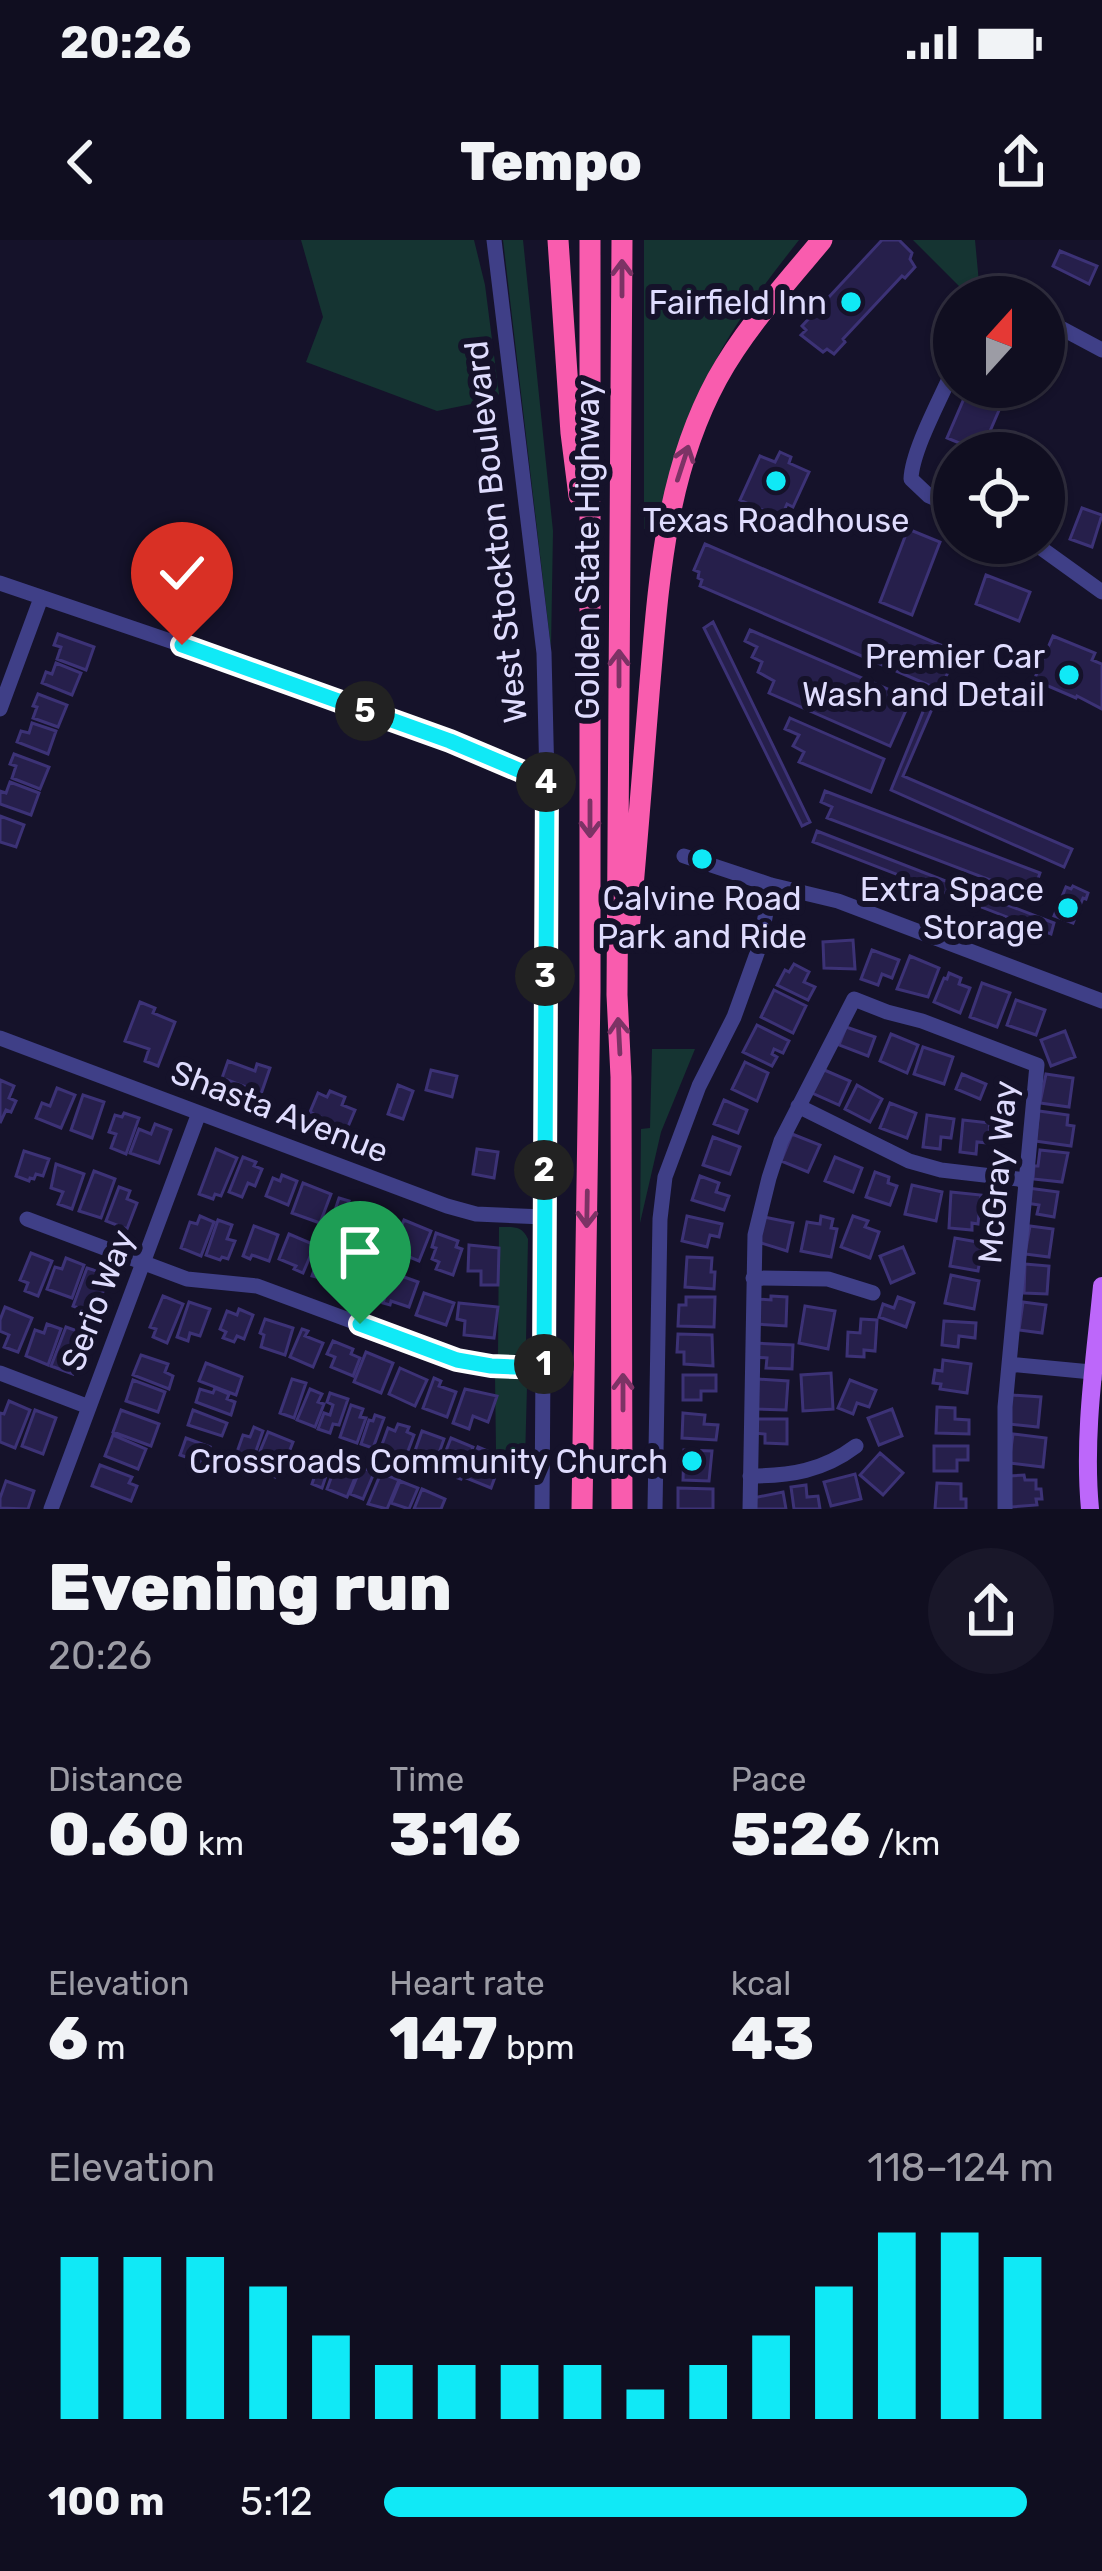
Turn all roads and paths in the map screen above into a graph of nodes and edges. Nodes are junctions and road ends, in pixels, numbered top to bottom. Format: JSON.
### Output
{"nodes":[{"id":1,"x":484,"y":240,"type":"edge"},
{"id":2,"x":494,"y":240,"type":"edge"},
{"id":3,"x":558,"y":240,"type":"edge"},
{"id":4,"x":590,"y":240,"type":"edge"},
{"id":5,"x":622,"y":240,"type":"edge"},
{"id":6,"x":822,"y":240,"type":"edge"},
{"id":7,"x":497,"y":269,"type":"junction"},
{"id":8,"x":1065,"y":330,"type":"edge"},
{"id":9,"x":1102,"y":350,"type":"edge"},
{"id":10,"x":937,"y":408,"type":"edge"},
{"id":11,"x":933,"y":498,"type":"edge"},
{"id":12,"x":1063,"y":564,"type":"edge"},
{"id":13,"x":0,"y":583,"type":"edge"},
{"id":14,"x":590,"y":584,"type":"junction"},
{"id":15,"x":1102,"y":592,"type":"edge"},
{"id":16,"x":41,"y":598,"type":"junction"},
{"id":17,"x":0,"y":709,"type":"edge"},
{"id":18,"x":547,"y":782,"type":"junction"},
{"id":19,"x":684,"y":856,"type":"dead end"},
{"id":20,"x":771,"y":884,"type":"junction"},
{"id":21,"x":616,"y":995,"type":"junction"},
{"id":22,"x":1102,"y":1000,"type":"edge"},
{"id":23,"x":0,"y":1038,"type":"edge"},
{"id":24,"x":798,"y":1106,"type":"junction"},
{"id":25,"x":199,"y":1113,"type":"junction"},
{"id":26,"x":1026,"y":1180,"type":"junction"},
{"id":27,"x":544,"y":1217,"type":"junction"},
{"id":28,"x":28,"y":1219,"type":"dead end"},
{"id":29,"x":143,"y":1262,"type":"junction"},
{"id":30,"x":753,"y":1277,"type":"junction"},
{"id":31,"x":1102,"y":1286,"type":"edge"},
{"id":32,"x":872,"y":1293,"type":"dead end"},
{"id":33,"x":1009,"y":1364,"type":"junction"},
{"id":34,"x":544,"y":1368,"type":"junction"},
{"id":35,"x":0,"y":1373,"type":"edge"},
{"id":36,"x":1098,"y":1373,"type":"edge"},
{"id":37,"x":89,"y":1407,"type":"junction"},
{"id":38,"x":856,"y":1446,"type":"dead end"},
{"id":39,"x":750,"y":1476,"type":"junction"},
{"id":40,"x":51,"y":1509,"type":"edge"},
{"id":41,"x":542,"y":1509,"type":"edge"},
{"id":42,"x":582,"y":1509,"type":"edge"},
{"id":43,"x":622,"y":1509,"type":"edge"},
{"id":44,"x":655,"y":1509,"type":"edge"},
{"id":45,"x":750,"y":1509,"type":"edge"},
{"id":46,"x":1005,"y":1509,"type":"edge"},
{"id":47,"x":1090,"y":1509,"type":"edge"}],
"edges":[{"from":1,"to":7,"type":"street","name":"West Stockton Boulevard"},
{"from":2,"to":7,"type":"street","name":"West Stockton Boulevard"},
{"from":3,"to":14,"type":"highway"},
{"from":4,"to":14,"type":"highway","name":"Golden State Highway"},
{"from":21,"to":5,"type":"highway","name":"Golden State Highway","one_way":true},
{"from":21,"to":6,"type":"highway","one_way":true},
{"from":7,"to":18,"type":"street","name":"West Stockton Boulevard"},
{"from":8,"to":9,"type":"street"},
{"from":10,"to":11,"type":"street"},
{"from":12,"to":15,"type":"street"},
{"from":13,"to":16,"type":"street"},
{"from":14,"to":42,"type":"highway","name":"Golden State Highway","one_way":true},
{"from":16,"to":17,"type":"street"},
{"from":16,"to":18,"type":"street"},
{"from":18,"to":27,"type":"street","name":"West Stockton Boulevard"},
{"from":19,"to":20,"type":"street"},
{"from":20,"to":22,"type":"street"},
{"from":20,"to":44,"type":"street"},
{"from":43,"to":21,"type":"highway","name":"Golden State Highway","one_way":true},
{"from":23,"to":25,"type":"street","name":"Shasta Avenue"},
{"from":24,"to":26,"type":"street"},
{"from":24,"to":26,"type":"street","name":"McGray Way"},
{"from":24,"to":30,"type":"street","name":"McGray Way"},
{"from":25,"to":27,"type":"street","name":"Shasta Avenue"},
{"from":25,"to":29,"type":"street","name":"Serio Way"},
{"from":26,"to":33,"type":"street","name":"McGray Way"},
{"from":27,"to":34,"type":"street","name":"West Stockton Boulevard"},
{"from":28,"to":29,"type":"street"},
{"from":29,"to":34,"type":"street"},
{"from":29,"to":37,"type":"street","name":"Serio Way"},
{"from":30,"to":32,"type":"street"},
{"from":30,"to":39,"type":"street","name":"McGray Way"},
{"from":31,"to":36,"type":"main road"},
{"from":33,"to":36,"type":"street"},
{"from":33,"to":46,"type":"street","name":"McGray Way"},
{"from":34,"to":41,"type":"street","name":"West Stockton Boulevard"},
{"from":35,"to":37,"type":"street"},
{"from":36,"to":47,"type":"main road"},
{"from":37,"to":40,"type":"street","name":"Serio Way"},
{"from":38,"to":39,"type":"street"},
{"from":39,"to":45,"type":"street","name":"McGray Way"}]}
